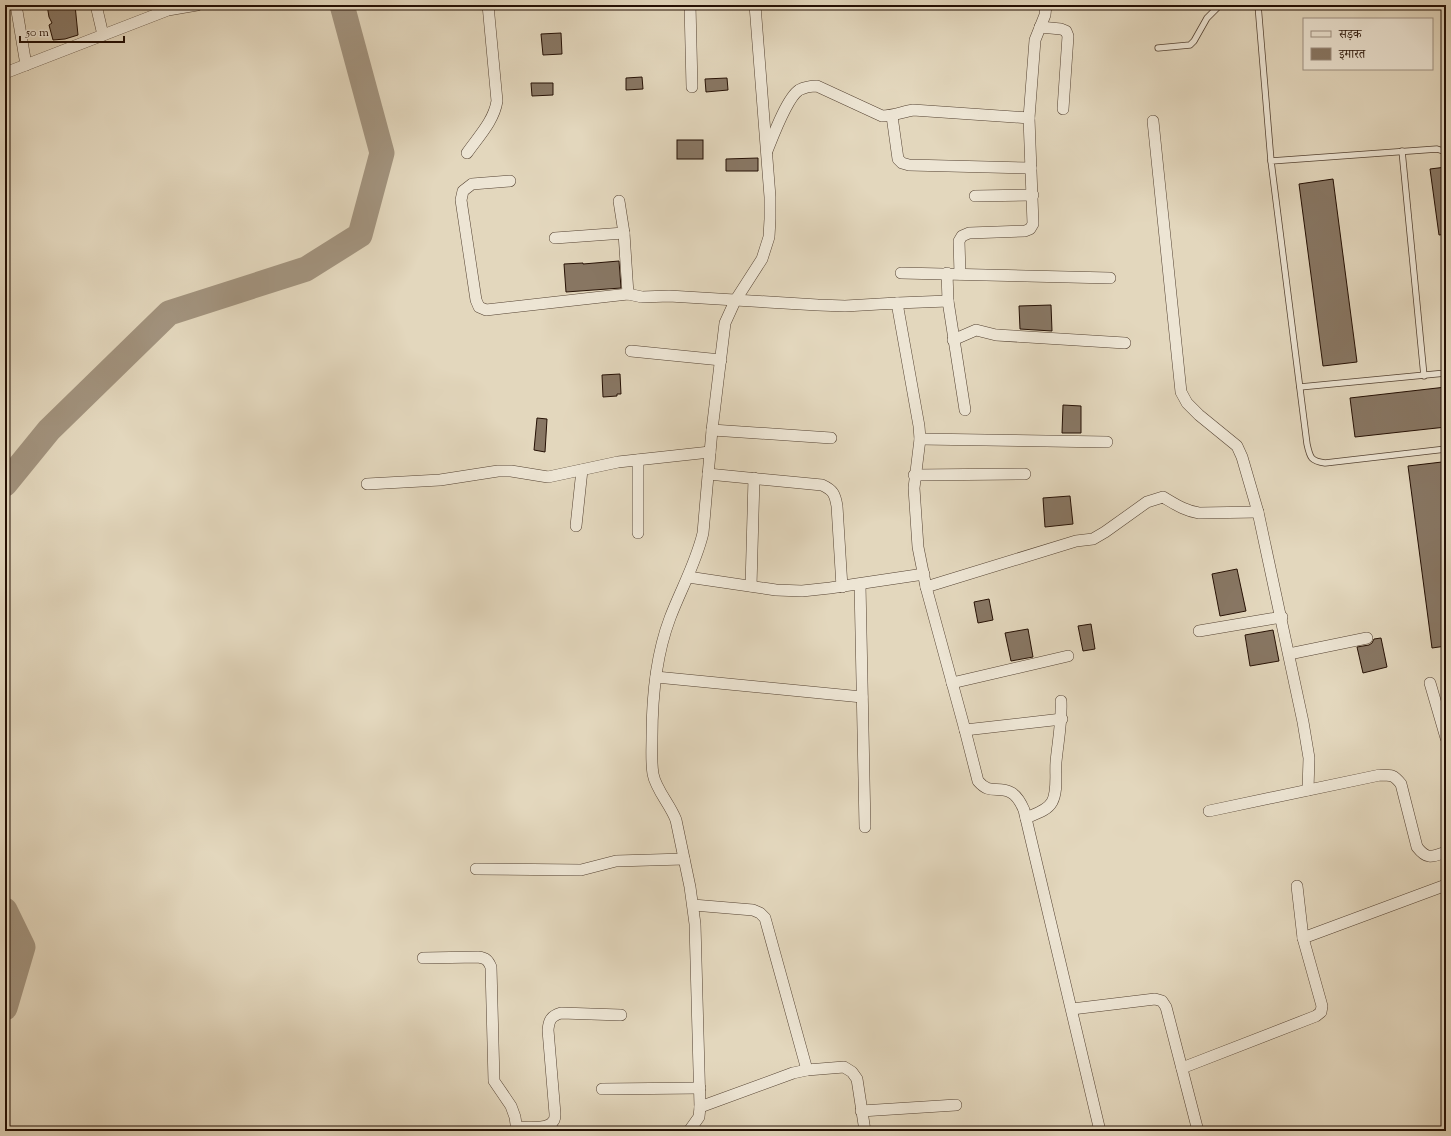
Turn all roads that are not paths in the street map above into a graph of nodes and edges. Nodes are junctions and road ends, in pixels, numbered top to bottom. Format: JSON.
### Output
{"nodes":[{"id":1,"x":16,"y":5,"type":"edge"},
{"id":2,"x":96,"y":5,"type":"edge"},
{"id":3,"x":196,"y":5,"type":"edge"},
{"id":4,"x":488,"y":5,"type":"edge"},
{"id":5,"x":690,"y":5,"type":"edge"},
{"id":6,"x":755,"y":5,"type":"edge"},
{"id":7,"x":1046,"y":5,"type":"edge"},
{"id":8,"x":1220,"y":5,"type":"edge"},
{"id":9,"x":1258,"y":5,"type":"edge"},
{"id":10,"x":1040,"y":27,"type":"junction"},
{"id":11,"x":102,"y":35,"type":"junction"},
{"id":12,"x":1158,"y":48,"type":"dead end"},
{"id":13,"x":26,"y":65,"type":"junction"},
{"id":14,"x":5,"y":73,"type":"edge"},
{"id":15,"x":692,"y":87,"type":"dead end"},
{"id":16,"x":1063,"y":109,"type":"dead end"},
{"id":17,"x":892,"y":116,"type":"junction"},
{"id":18,"x":1029,"y":118,"type":"junction"},
{"id":19,"x":1153,"y":121,"type":"dead end"},
{"id":20,"x":766,"y":151,"type":"junction"},
{"id":21,"x":1402,"y":151,"type":"junction"},
{"id":22,"x":1446,"y":152,"type":"edge"},
{"id":23,"x":467,"y":153,"type":"dead end"},
{"id":24,"x":1271,"y":161,"type":"junction"},
{"id":25,"x":1031,"y":168,"type":"junction"},
{"id":26,"x":510,"y":181,"type":"dead end"},
{"id":27,"x":1033,"y":195,"type":"junction"},
{"id":28,"x":975,"y":196,"type":"dead end"},
{"id":29,"x":619,"y":201,"type":"dead end"},
{"id":30,"x":624,"y":233,"type":"junction"},
{"id":31,"x":555,"y":238,"type":"dead end"},
{"id":32,"x":901,"y":273,"type":"dead end"},
{"id":33,"x":947,"y":273,"type":"junction"},
{"id":34,"x":960,"y":274,"type":"junction"},
{"id":35,"x":1110,"y":278,"type":"dead end"},
{"id":36,"x":628,"y":294,"type":"junction"},
{"id":37,"x":735,"y":301,"type":"junction"},
{"id":38,"x":948,"y":301,"type":"junction"},
{"id":39,"x":897,"y":303,"type":"junction"},
{"id":40,"x":953,"y":340,"type":"junction"},
{"id":41,"x":1125,"y":343,"type":"dead end"},
{"id":42,"x":631,"y":351,"type":"dead end"},
{"id":43,"x":721,"y":360,"type":"junction"},
{"id":44,"x":1446,"y":373,"type":"edge"},
{"id":45,"x":1424,"y":376,"type":"junction"},
{"id":46,"x":1300,"y":387,"type":"junction"},
{"id":47,"x":965,"y":410,"type":"dead end"},
{"id":48,"x":712,"y":430,"type":"junction"},
{"id":49,"x":831,"y":438,"type":"dead end"},
{"id":50,"x":920,"y":439,"type":"junction"},
{"id":51,"x":1107,"y":442,"type":"dead end"},
{"id":52,"x":1446,"y":449,"type":"edge"},
{"id":53,"x":710,"y":452,"type":"junction"},
{"id":54,"x":638,"y":460,"type":"junction"},
{"id":55,"x":582,"y":470,"type":"junction"},
{"id":56,"x":708,"y":474,"type":"junction"},
{"id":57,"x":1025,"y":474,"type":"dead end"},
{"id":58,"x":914,"y":475,"type":"junction"},
{"id":59,"x":754,"y":478,"type":"junction"},
{"id":60,"x":367,"y":484,"type":"dead end"},
{"id":61,"x":1258,"y":512,"type":"junction"},
{"id":62,"x":576,"y":526,"type":"dead end"},
{"id":63,"x":638,"y":532,"type":"dead end"},
{"id":64,"x":924,"y":574,"type":"junction"},
{"id":65,"x":688,"y":577,"type":"junction"},
{"id":66,"x":860,"y":584,"type":"junction"},
{"id":67,"x":751,"y":586,"type":"junction"},
{"id":68,"x":842,"y":587,"type":"junction"},
{"id":69,"x":926,"y":587,"type":"junction"},
{"id":70,"x":1282,"y":617,"type":"junction"},
{"id":71,"x":1199,"y":632,"type":"dead end"},
{"id":72,"x":1367,"y":638,"type":"dead end"},
{"id":73,"x":1289,"y":654,"type":"junction"},
{"id":74,"x":1068,"y":656,"type":"dead end"},
{"id":75,"x":656,"y":677,"type":"junction"},
{"id":76,"x":952,"y":683,"type":"junction"},
{"id":77,"x":1430,"y":684,"type":"dead end"},
{"id":78,"x":862,"y":697,"type":"junction"},
{"id":79,"x":1061,"y":701,"type":"dead end"},
{"id":80,"x":1062,"y":720,"type":"junction"},
{"id":81,"x":965,"y":730,"type":"junction"},
{"id":82,"x":1446,"y":738,"type":"edge"},
{"id":83,"x":1308,"y":790,"type":"junction"},
{"id":84,"x":1210,"y":810,"type":"dead end"},
{"id":85,"x":1026,"y":818,"type":"junction"},
{"id":86,"x":865,"y":827,"type":"dead end"},
{"id":87,"x":1446,"y":852,"type":"edge"},
{"id":88,"x":684,"y":859,"type":"junction"},
{"id":89,"x":476,"y":870,"type":"dead end"},
{"id":90,"x":1446,"y":885,"type":"edge"},
{"id":91,"x":1297,"y":886,"type":"dead end"},
{"id":92,"x":693,"y":904,"type":"junction"},
{"id":93,"x":1304,"y":938,"type":"junction"},
{"id":94,"x":423,"y":958,"type":"dead end"},
{"id":95,"x":1072,"y":1009,"type":"junction"},
{"id":96,"x":620,"y":1015,"type":"dead end"},
{"id":97,"x":1182,"y":1068,"type":"junction"},
{"id":98,"x":808,"y":1070,"type":"junction"},
{"id":99,"x":700,"y":1088,"type":"junction"},
{"id":100,"x":602,"y":1089,"type":"dead end"},
{"id":101,"x":956,"y":1105,"type":"dead end"},
{"id":102,"x":700,"y":1107,"type":"junction"},
{"id":103,"x":861,"y":1112,"type":"junction"},
{"id":104,"x":516,"y":1129,"type":"edge"},
{"id":105,"x":688,"y":1131,"type":"edge"},
{"id":106,"x":865,"y":1131,"type":"edge"},
{"id":107,"x":1100,"y":1131,"type":"edge"},
{"id":108,"x":1198,"y":1131,"type":"edge"}],
"edges":[{"from":1,"to":13,"type":"street"},
{"from":2,"to":11,"type":"street"},
{"from":3,"to":11,"type":"street"},
{"from":4,"to":23,"type":"street"},
{"from":5,"to":15,"type":"street"},
{"from":6,"to":20,"type":"street"},
{"from":7,"to":10,"type":"street"},
{"from":8,"to":12,"type":"lane"},
{"from":9,"to":24,"type":"lane"},
{"from":10,"to":16,"type":"street"},
{"from":10,"to":18,"type":"street"},
{"from":11,"to":13,"type":"street"},
{"from":13,"to":14,"type":"street"},
{"from":17,"to":18,"type":"street"},
{"from":17,"to":20,"type":"street"},
{"from":17,"to":25,"type":"street"},
{"from":18,"to":25,"type":"street"},
{"from":19,"to":61,"type":"street"},
{"from":20,"to":37,"type":"street"},
{"from":21,"to":22,"type":"lane"},
{"from":21,"to":24,"type":"lane"},
{"from":21,"to":45,"type":"lane"},
{"from":24,"to":46,"type":"lane"},
{"from":25,"to":27,"type":"street"},
{"from":26,"to":36,"type":"street"},
{"from":27,"to":28,"type":"street"},
{"from":27,"to":34,"type":"street"},
{"from":29,"to":30,"type":"street"},
{"from":30,"to":31,"type":"street"},
{"from":30,"to":36,"type":"street"},
{"from":32,"to":33,"type":"street"},
{"from":33,"to":34,"type":"street"},
{"from":33,"to":38,"type":"street"},
{"from":34,"to":35,"type":"street"},
{"from":36,"to":37,"type":"street"},
{"from":37,"to":39,"type":"street"},
{"from":37,"to":43,"type":"street"},
{"from":38,"to":39,"type":"street"},
{"from":38,"to":40,"type":"street"},
{"from":39,"to":50,"type":"street"},
{"from":40,"to":41,"type":"street"},
{"from":40,"to":47,"type":"street"},
{"from":42,"to":43,"type":"street"},
{"from":43,"to":48,"type":"street"},
{"from":44,"to":45,"type":"lane"},
{"from":45,"to":46,"type":"lane"},
{"from":46,"to":52,"type":"lane"},
{"from":48,"to":49,"type":"street"},
{"from":48,"to":53,"type":"street"},
{"from":50,"to":51,"type":"street"},
{"from":50,"to":58,"type":"street"},
{"from":53,"to":54,"type":"street"},
{"from":53,"to":56,"type":"street"},
{"from":54,"to":55,"type":"street"},
{"from":54,"to":63,"type":"street"},
{"from":55,"to":60,"type":"street"},
{"from":55,"to":62,"type":"street"},
{"from":56,"to":59,"type":"street"},
{"from":56,"to":65,"type":"street"},
{"from":57,"to":58,"type":"street"},
{"from":58,"to":64,"type":"street"},
{"from":59,"to":67,"type":"street"},
{"from":59,"to":68,"type":"street"},
{"from":61,"to":69,"type":"street"},
{"from":61,"to":70,"type":"street"},
{"from":64,"to":66,"type":"street"},
{"from":64,"to":69,"type":"street"},
{"from":65,"to":67,"type":"street"},
{"from":65,"to":75,"type":"street"},
{"from":66,"to":68,"type":"street"},
{"from":66,"to":78,"type":"street"},
{"from":67,"to":68,"type":"street"},
{"from":69,"to":76,"type":"street"},
{"from":70,"to":71,"type":"street"},
{"from":70,"to":73,"type":"street"},
{"from":72,"to":73,"type":"street"},
{"from":73,"to":83,"type":"street"},
{"from":74,"to":76,"type":"street"},
{"from":75,"to":78,"type":"street"},
{"from":75,"to":88,"type":"street"},
{"from":76,"to":81,"type":"street"},
{"from":77,"to":82,"type":"street"},
{"from":78,"to":86,"type":"street"},
{"from":79,"to":80,"type":"street"},
{"from":80,"to":81,"type":"street"},
{"from":80,"to":85,"type":"street"},
{"from":81,"to":85,"type":"street"},
{"from":83,"to":84,"type":"street"},
{"from":83,"to":87,"type":"street"},
{"from":85,"to":95,"type":"street"},
{"from":88,"to":89,"type":"street"},
{"from":88,"to":92,"type":"street"},
{"from":90,"to":93,"type":"street"},
{"from":91,"to":93,"type":"street"},
{"from":92,"to":98,"type":"street"},
{"from":92,"to":99,"type":"street"},
{"from":93,"to":97,"type":"street"},
{"from":94,"to":104,"type":"street"},
{"from":95,"to":97,"type":"street"},
{"from":95,"to":107,"type":"street"},
{"from":96,"to":104,"type":"street"},
{"from":97,"to":108,"type":"street"},
{"from":98,"to":102,"type":"street"},
{"from":98,"to":103,"type":"street"},
{"from":99,"to":100,"type":"street"},
{"from":99,"to":102,"type":"street"},
{"from":101,"to":103,"type":"street"},
{"from":102,"to":105,"type":"street"},
{"from":103,"to":106,"type":"street"}]}
